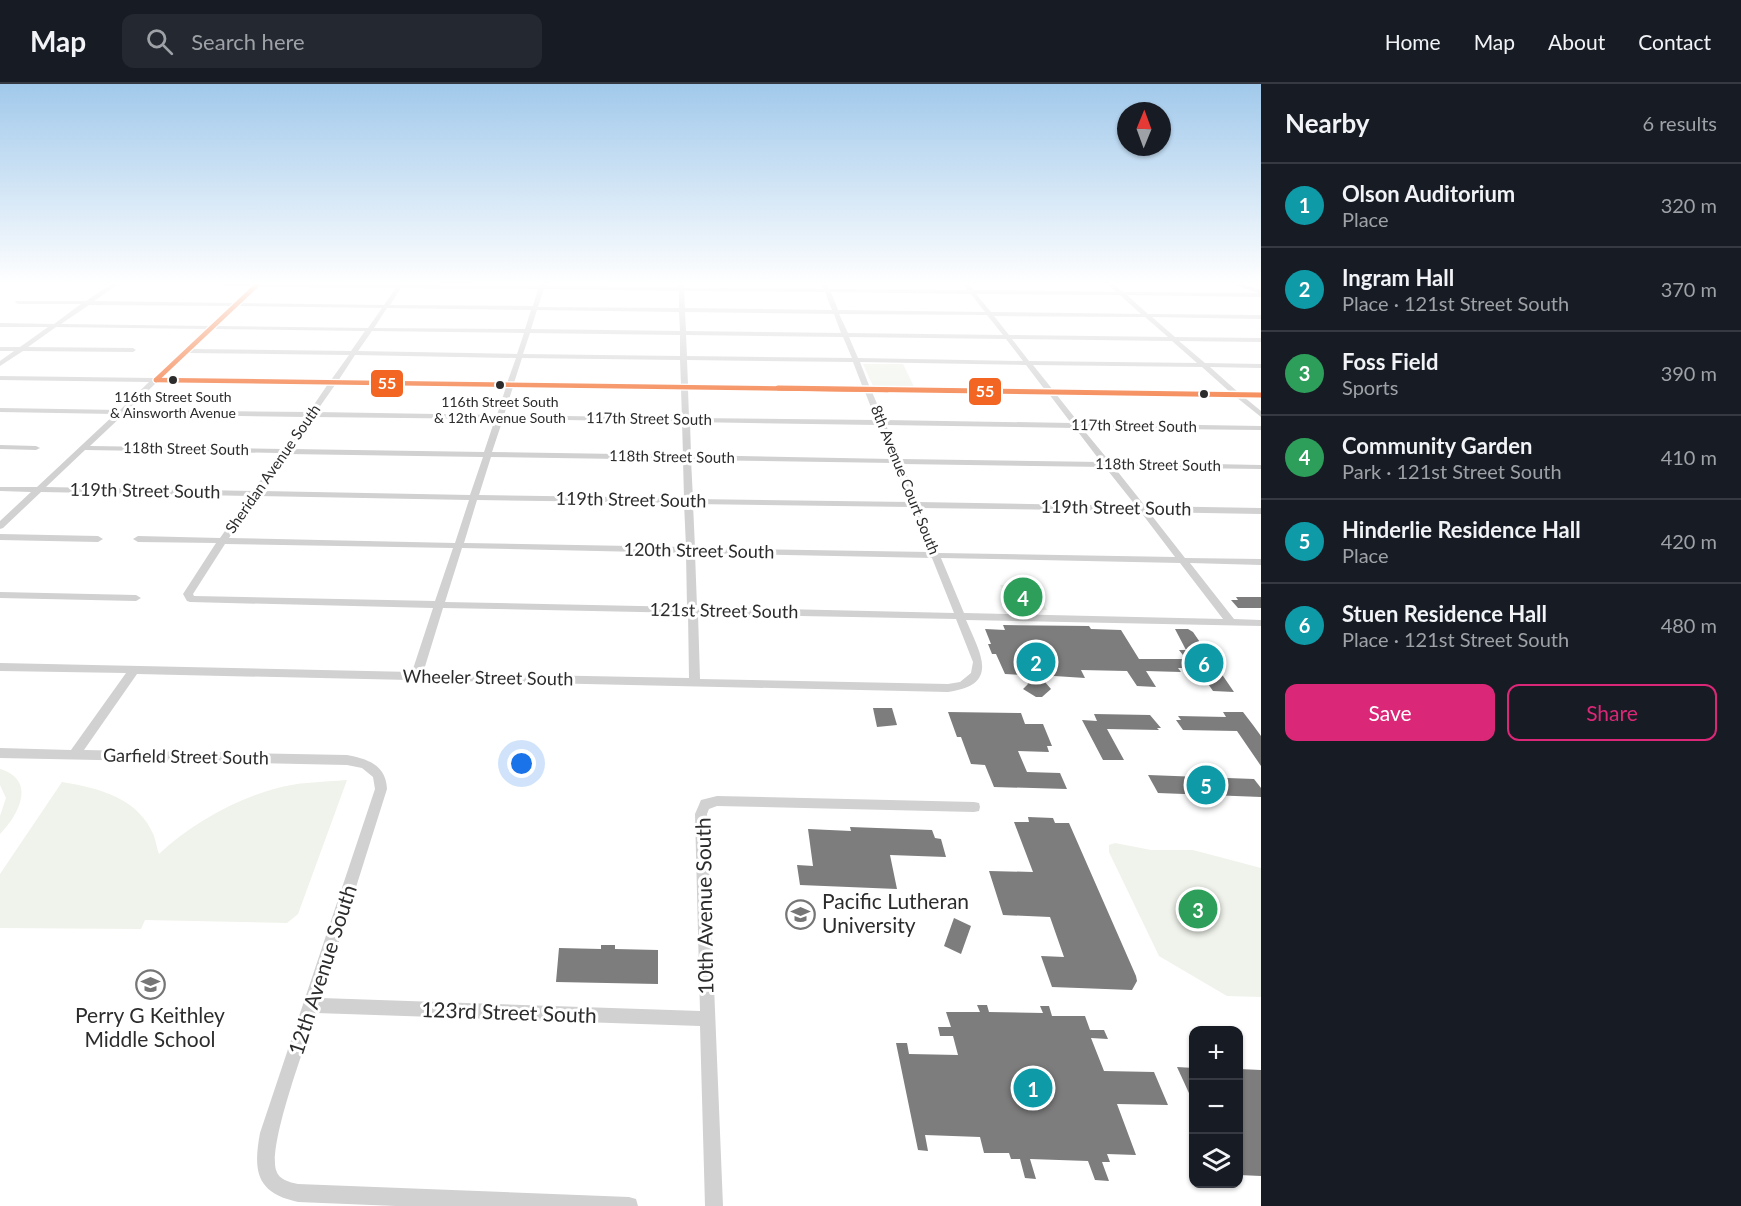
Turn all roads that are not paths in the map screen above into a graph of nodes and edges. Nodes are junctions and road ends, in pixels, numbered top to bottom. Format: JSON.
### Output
{"nodes":[{"id":1,"x":40,"y":335,"type":"edge"},
{"id":2,"x":203,"y":335,"type":"edge"},
{"id":3,"x":366,"y":335,"type":"edge"},
{"id":4,"x":527,"y":335,"type":"edge"},
{"id":5,"x":682,"y":335,"type":"edge"},
{"id":6,"x":846,"y":335,"type":"edge"},
{"id":7,"x":875,"y":335,"type":"edge"},
{"id":8,"x":1169,"y":335,"type":"edge"},
{"id":9,"x":1008,"y":337,"type":"junction"},
{"id":10,"x":1173,"y":339,"type":"junction"},
{"id":11,"x":1261,"y":340,"type":"edge"},
{"id":12,"x":0,"y":349,"type":"edge"},
{"id":13,"x":20,"y":350,"type":"junction"},
{"id":14,"x":133,"y":350,"type":"dead end"},
{"id":15,"x":186,"y":351,"type":"junction"},
{"id":16,"x":353,"y":354,"type":"junction"},
{"id":17,"x":520,"y":356,"type":"junction"},
{"id":18,"x":683,"y":359,"type":"junction"},
{"id":19,"x":856,"y":361,"type":"junction"},
{"id":20,"x":1028,"y":362,"type":"junction"},
{"id":21,"x":0,"y":364,"type":"edge"},
{"id":22,"x":1204,"y":365,"type":"junction"},
{"id":23,"x":1261,"y":366,"type":"edge"},
{"id":24,"x":0,"y":378,"type":"edge"},
{"id":25,"x":156,"y":380,"type":"junction"},
{"id":26,"x":333,"y":382,"type":"junction"},
{"id":27,"x":510,"y":385,"type":"junction"},
{"id":28,"x":684,"y":387,"type":"junction"},
{"id":29,"x":868,"y":390,"type":"junction"},
{"id":30,"x":1051,"y":392,"type":"junction"},
{"id":31,"x":1238,"y":395,"type":"junction"},
{"id":32,"x":1261,"y":395,"type":"edge"},
{"id":33,"x":0,"y":410,"type":"edge"},
{"id":34,"x":122,"y":412,"type":"junction"},
{"id":35,"x":310,"y":415,"type":"junction"},
{"id":36,"x":1261,"y":415,"type":"edge"},
{"id":37,"x":500,"y":417,"type":"junction"},
{"id":38,"x":685,"y":419,"type":"junction"},
{"id":39,"x":881,"y":422,"type":"junction"},
{"id":40,"x":1077,"y":426,"type":"junction"},
{"id":41,"x":1261,"y":428,"type":"edge"},
{"id":42,"x":0,"y":447,"type":"edge"},
{"id":43,"x":36,"y":448,"type":"dead end"},
{"id":44,"x":84,"y":448,"type":"junction"},
{"id":45,"x":285,"y":450,"type":"junction"},
{"id":46,"x":488,"y":454,"type":"junction"},
{"id":47,"x":687,"y":458,"type":"junction"},
{"id":48,"x":897,"y":461,"type":"junction"},
{"id":49,"x":1108,"y":464,"type":"junction"},
{"id":50,"x":1261,"y":467,"type":"edge"},
{"id":51,"x":0,"y":489,"type":"edge"},
{"id":52,"x":39,"y":490,"type":"junction"},
{"id":53,"x":256,"y":493,"type":"junction"},
{"id":54,"x":474,"y":497,"type":"junction"},
{"id":55,"x":688,"y":501,"type":"junction"},
{"id":56,"x":915,"y":505,"type":"junction"},
{"id":57,"x":1143,"y":509,"type":"junction"},
{"id":58,"x":1261,"y":511,"type":"edge"},
{"id":59,"x":0,"y":526,"type":"edge"},
{"id":60,"x":0,"y":537,"type":"edge"},
{"id":61,"x":98,"y":538,"type":"dead end"},
{"id":62,"x":138,"y":539,"type":"dead end"},
{"id":63,"x":223,"y":541,"type":"junction"},
{"id":64,"x":458,"y":547,"type":"junction"},
{"id":65,"x":690,"y":550,"type":"junction"},
{"id":66,"x":936,"y":556,"type":"junction"},
{"id":67,"x":1183,"y":560,"type":"junction"},
{"id":68,"x":1261,"y":562,"type":"edge"},
{"id":69,"x":0,"y":596,"type":"edge"},
{"id":70,"x":189,"y":597,"type":"joint"},
{"id":71,"x":136,"y":598,"type":"dead end"},
{"id":72,"x":439,"y":605,"type":"junction"},
{"id":73,"x":692,"y":610,"type":"junction"},
{"id":74,"x":961,"y":616,"type":"junction"},
{"id":75,"x":1231,"y":622,"type":"junction"},
{"id":76,"x":1261,"y":623,"type":"edge"},
{"id":77,"x":0,"y":667,"type":"edge"},
{"id":78,"x":134,"y":670,"type":"junction"},
{"id":79,"x":417,"y":676,"type":"junction"},
{"id":80,"x":974,"y":678,"type":"joint"},
{"id":81,"x":695,"y":682,"type":"junction"},
{"id":82,"x":0,"y":753,"type":"edge"},
{"id":83,"x":75,"y":754,"type":"junction"},
{"id":84,"x":372,"y":767,"type":"joint"},
{"id":85,"x":974,"y":807,"type":"dead end"},
{"id":86,"x":311,"y":1005,"type":"junction"},
{"id":87,"x":708,"y":1019,"type":"junction"},
{"id":88,"x":629,"y":1206,"type":"edge"},
{"id":89,"x":714,"y":1206,"type":"edge"}],
"edges":[{"from":1,"to":13,"type":"street"},
{"from":2,"to":15,"type":"street"},
{"from":3,"to":16,"type":"street","name":"Sheridan Avenue South"},
{"from":4,"to":17,"type":"street"},
{"from":5,"to":18,"type":"street"},
{"from":6,"to":19,"type":"street","name":"8th Avenue Court South"},
{"from":7,"to":9,"type":"street"},
{"from":8,"to":10,"type":"street"},
{"from":9,"to":10,"type":"street"},
{"from":9,"to":20,"type":"street"},
{"from":10,"to":11,"type":"street"},
{"from":10,"to":22,"type":"street"},
{"from":12,"to":13,"type":"street"},
{"from":13,"to":14,"type":"street"},
{"from":13,"to":21,"type":"street"},
{"from":15,"to":16,"type":"street"},
{"from":15,"to":25,"type":"street"},
{"from":16,"to":17,"type":"street"},
{"from":16,"to":26,"type":"street","name":"Sheridan Avenue South"},
{"from":17,"to":18,"type":"street"},
{"from":17,"to":27,"type":"street"},
{"from":18,"to":19,"type":"street"},
{"from":18,"to":28,"type":"street"},
{"from":19,"to":20,"type":"street"},
{"from":19,"to":29,"type":"street","name":"8th Avenue Court South"},
{"from":20,"to":22,"type":"street"},
{"from":20,"to":30,"type":"street"},
{"from":22,"to":23,"type":"street"},
{"from":22,"to":31,"type":"street"},
{"from":24,"to":25,"type":"street"},
{"from":25,"to":26,"type":"street"},
{"from":25,"to":34,"type":"street"},
{"from":26,"to":27,"type":"street"},
{"from":26,"to":35,"type":"street","name":"Sheridan Avenue South"},
{"from":27,"to":28,"type":"street"},
{"from":27,"to":37,"type":"street"},
{"from":28,"to":29,"type":"street"},
{"from":28,"to":38,"type":"street"},
{"from":29,"to":30,"type":"street"},
{"from":29,"to":39,"type":"street","name":"8th Avenue Court South"},
{"from":30,"to":31,"type":"street"},
{"from":30,"to":40,"type":"street"},
{"from":31,"to":32,"type":"street"},
{"from":31,"to":36,"type":"street"},
{"from":33,"to":34,"type":"street","name":"117th Street South"},
{"from":34,"to":35,"type":"street","name":"117th Street South"},
{"from":34,"to":44,"type":"street"},
{"from":35,"to":37,"type":"street","name":"117th Street South"},
{"from":35,"to":45,"type":"street","name":"Sheridan Avenue South"},
{"from":37,"to":38,"type":"street","name":"117th Street South"},
{"from":37,"to":46,"type":"street"},
{"from":38,"to":39,"type":"street","name":"117th Street South"},
{"from":38,"to":47,"type":"street"},
{"from":39,"to":40,"type":"street","name":"117th Street South"},
{"from":39,"to":48,"type":"street","name":"8th Avenue Court South"},
{"from":40,"to":41,"type":"street","name":"117th Street South"},
{"from":40,"to":49,"type":"street"},
{"from":42,"to":43,"type":"street"},
{"from":44,"to":45,"type":"street","name":"118th Street South"},
{"from":44,"to":52,"type":"street"},
{"from":45,"to":46,"type":"street","name":"118th Street South"},
{"from":45,"to":53,"type":"street","name":"Sheridan Avenue South"},
{"from":46,"to":47,"type":"street","name":"118th Street South"},
{"from":46,"to":54,"type":"street"},
{"from":47,"to":48,"type":"street","name":"118th Street South"},
{"from":47,"to":55,"type":"street"},
{"from":48,"to":49,"type":"street","name":"118th Street South"},
{"from":48,"to":56,"type":"street","name":"8th Avenue Court South"},
{"from":49,"to":50,"type":"street","name":"118th Street South"},
{"from":49,"to":57,"type":"street"},
{"from":51,"to":52,"type":"street","name":"119th Street South"},
{"from":52,"to":53,"type":"street","name":"119th Street South"},
{"from":52,"to":59,"type":"street"},
{"from":53,"to":54,"type":"street","name":"119th Street South"},
{"from":53,"to":63,"type":"street","name":"Sheridan Avenue South"},
{"from":54,"to":55,"type":"street","name":"119th Street South"},
{"from":54,"to":64,"type":"street"},
{"from":55,"to":56,"type":"street","name":"119th Street South"},
{"from":55,"to":65,"type":"street"},
{"from":56,"to":57,"type":"street","name":"119th Street South"},
{"from":56,"to":66,"type":"street","name":"8th Avenue Court South"},
{"from":57,"to":58,"type":"street","name":"119th Street South"},
{"from":57,"to":67,"type":"street"},
{"from":60,"to":61,"type":"street"},
{"from":62,"to":63,"type":"street","name":"120th Street South"},
{"from":63,"to":64,"type":"street","name":"120th Street South"},
{"from":63,"to":70,"type":"street","name":"Sheridan Avenue South"},
{"from":64,"to":65,"type":"street","name":"120th Street South"},
{"from":64,"to":72,"type":"street"},
{"from":65,"to":66,"type":"street","name":"120th Street South"},
{"from":65,"to":73,"type":"street"},
{"from":66,"to":67,"type":"street","name":"120th Street South"},
{"from":66,"to":74,"type":"street","name":"8th Avenue Court South"},
{"from":67,"to":68,"type":"street","name":"120th Street South"},
{"from":67,"to":75,"type":"street"},
{"from":69,"to":71,"type":"street"},
{"from":70,"to":72,"type":"street","name":"121st Street South"},
{"from":72,"to":73,"type":"street","name":"121st Street South"},
{"from":72,"to":79,"type":"street"},
{"from":73,"to":74,"type":"street","name":"121st Street South"},
{"from":73,"to":81,"type":"street"},
{"from":74,"to":75,"type":"street","name":"121st Street South"},
{"from":74,"to":80,"type":"street","name":"8th Avenue Court South"},
{"from":75,"to":76,"type":"street","name":"121st Street South"},
{"from":77,"to":78,"type":"street","name":"Wheeler Street South"},
{"from":78,"to":79,"type":"street","name":"Wheeler Street South"},
{"from":78,"to":83,"type":"street"},
{"from":79,"to":81,"type":"street","name":"Wheeler Street South"},
{"from":80,"to":81,"type":"street","name":"Wheeler Street South"},
{"from":82,"to":83,"type":"street","name":"Garfield Street South"},
{"from":83,"to":84,"type":"street","name":"Garfield Street South"},
{"from":84,"to":86,"type":"street","name":"12th Avenue South"},
{"from":85,"to":87,"type":"street","name":"10th Avenue South"},
{"from":86,"to":87,"type":"street","name":"123rd Street South"},
{"from":86,"to":88,"type":"street","name":"12th Avenue South"},
{"from":87,"to":89,"type":"street","name":"10th Avenue South"}]}
